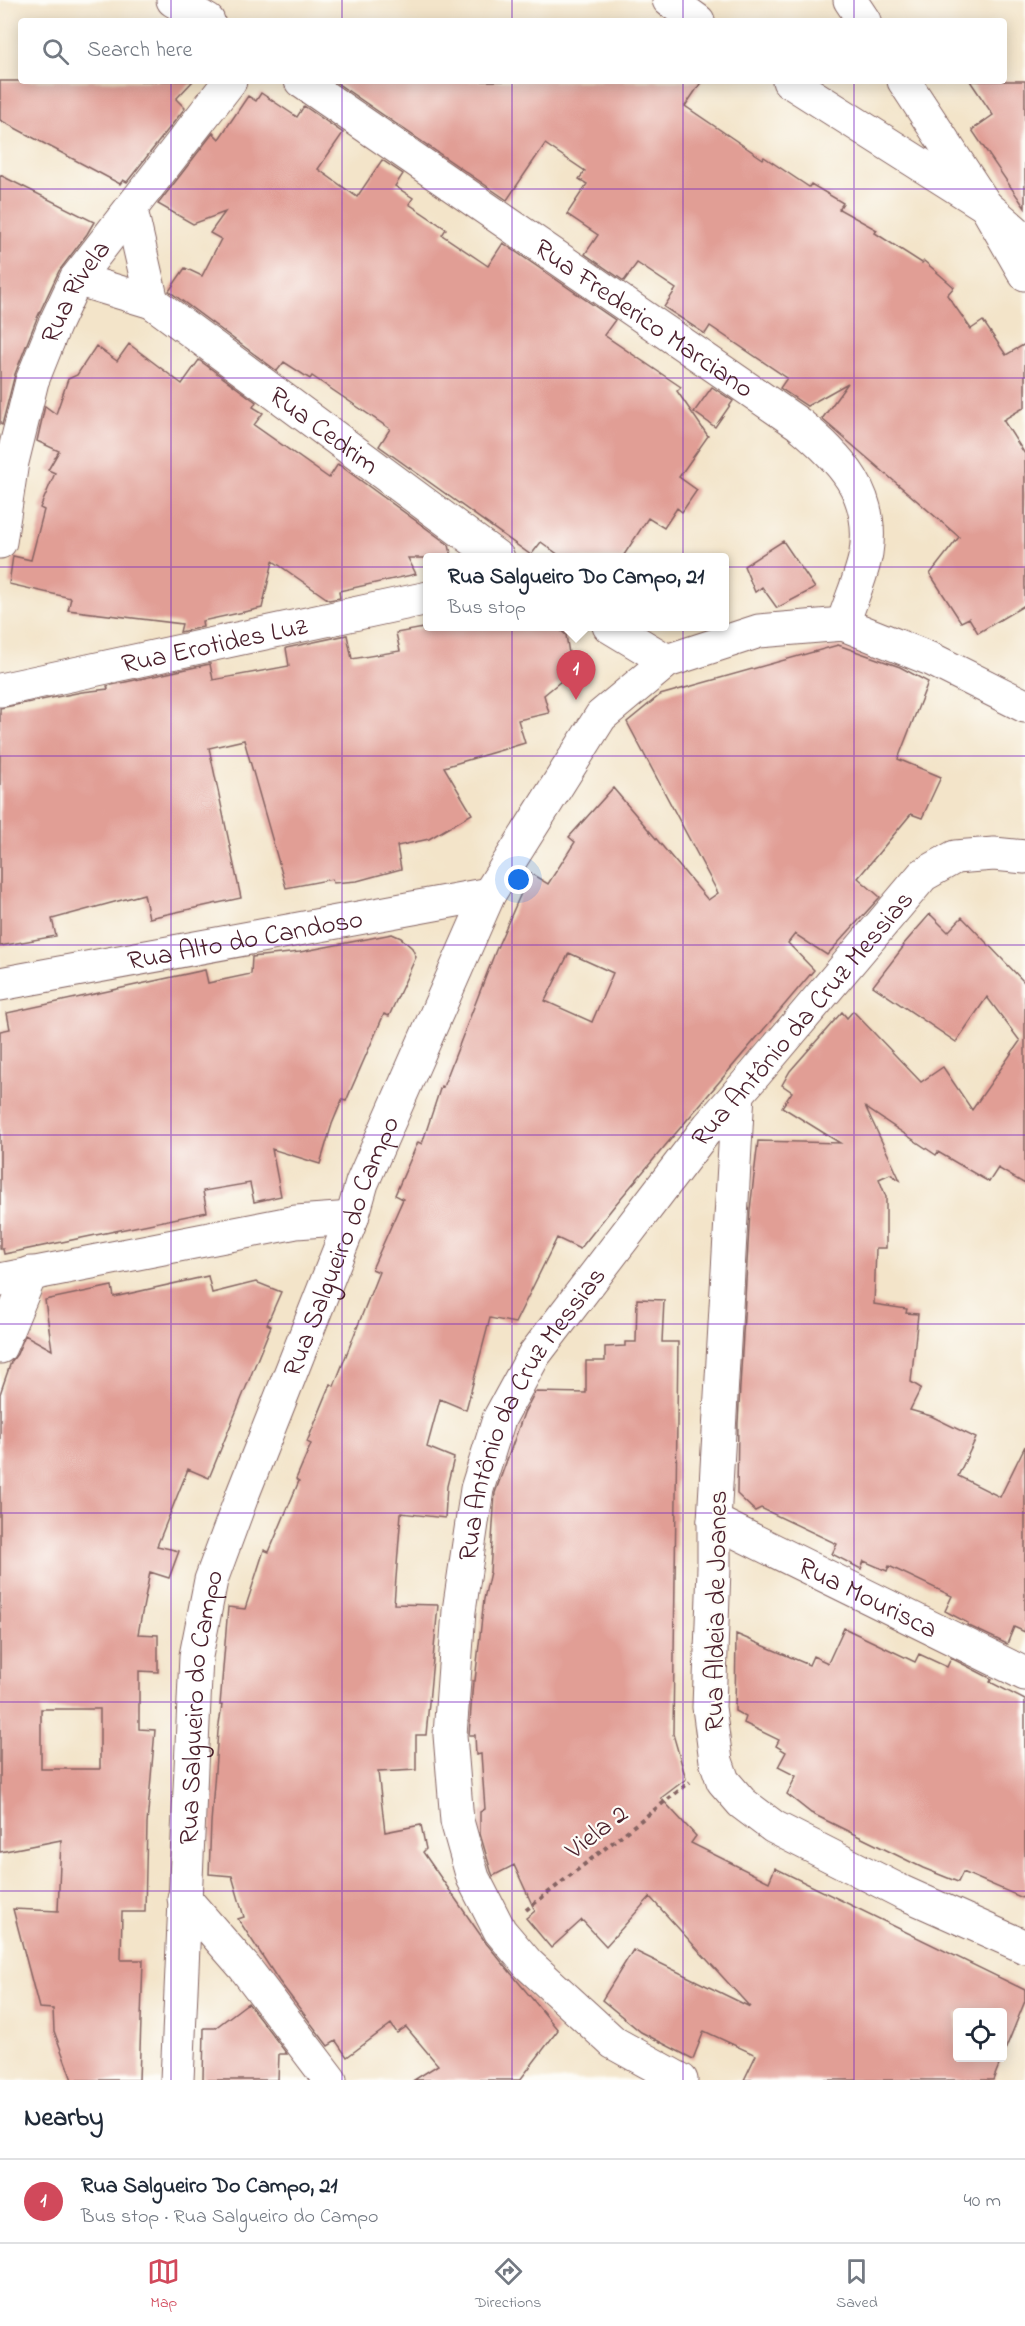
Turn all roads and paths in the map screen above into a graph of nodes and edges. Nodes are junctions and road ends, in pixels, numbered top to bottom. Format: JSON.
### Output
{"nodes":[{"id":1,"x":173,"y":0,"type":"edge"},
{"id":2,"x":669,"y":0,"type":"edge"},
{"id":3,"x":850,"y":0,"type":"edge"},
{"id":4,"x":203,"y":18,"type":"edge"},
{"id":5,"x":694,"y":18,"type":"edge"},
{"id":6,"x":862,"y":18,"type":"edge"},
{"id":7,"x":229,"y":84,"type":"edge"},
{"id":8,"x":305,"y":84,"type":"edge"},
{"id":9,"x":794,"y":84,"type":"edge"},
{"id":10,"x":906,"y":84,"type":"edge"},
{"id":11,"x":986,"y":206,"type":"junction"},
{"id":12,"x":130,"y":210,"type":"junction"},
{"id":13,"x":1025,"y":240,"type":"edge"},
{"id":14,"x":1025,"y":274,"type":"edge"},
{"id":15,"x":76,"y":279,"type":"junction"},
{"id":16,"x":152,"y":302,"type":"junction"},
{"id":17,"x":0,"y":542,"type":"edge"},
{"id":18,"x":491,"y":553,"type":"edge"},
{"id":19,"x":423,"y":599,"type":"edge"},
{"id":20,"x":843,"y":624,"type":"junction"},
{"id":21,"x":616,"y":631,"type":"edge"},
{"id":22,"x":667,"y":661,"type":"junction"},
{"id":23,"x":0,"y":690,"type":"edge"},
{"id":24,"x":1025,"y":706,"type":"edge"},
{"id":25,"x":1025,"y":857,"type":"edge"},
{"id":26,"x":489,"y":894,"type":"junction"},
{"id":27,"x":0,"y":984,"type":"edge"},
{"id":28,"x":738,"y":1093,"type":"junction"},
{"id":29,"x":352,"y":1218,"type":"junction"},
{"id":30,"x":15,"y":1276,"type":"edge"},
{"id":31,"x":0,"y":1347,"type":"edge"},
{"id":32,"x":714,"y":1521,"type":"junction"},
{"id":33,"x":1025,"y":1674,"type":"edge"},
{"id":34,"x":716,"y":1761,"type":"junction"},
{"id":35,"x":184,"y":1898,"type":"junction"},
{"id":36,"x":500,"y":1931,"type":"junction"},
{"id":37,"x":1025,"y":1947,"type":"edge"},
{"id":38,"x":177,"y":2080,"type":"edge"},
{"id":39,"x":330,"y":2080,"type":"edge"},
{"id":40,"x":681,"y":2080,"type":"edge"}],
"edges":[{"from":1,"to":4,"type":"street"},
{"from":2,"to":5,"type":"street"},
{"from":3,"to":6,"type":"street"},
{"from":7,"to":12,"type":"street","name":"Rua Rivela"},
{"from":8,"to":20,"type":"street","name":"Rua Frederico Marciano"},
{"from":9,"to":11,"type":"street"},
{"from":10,"to":11,"type":"street"},
{"from":11,"to":13,"type":"street"},
{"from":11,"to":14,"type":"street"},
{"from":12,"to":15,"type":"street","name":"Rua Rivela"},
{"from":12,"to":16,"type":"street"},
{"from":15,"to":16,"type":"street","name":"Rua Cedrim"},
{"from":15,"to":17,"type":"street","name":"Rua Rivela"},
{"from":16,"to":18,"type":"street","name":"Rua Cedrim"},
{"from":19,"to":23,"type":"street","name":"Rua Erotides Luz"},
{"from":20,"to":22,"type":"street","name":"Rua Salgueiro do Campo"},
{"from":20,"to":24,"type":"street"},
{"from":21,"to":22,"type":"street"},
{"from":22,"to":26,"type":"street","name":"Rua Salgueiro do Campo"},
{"from":25,"to":28,"type":"street","name":"Rua Antônio da Cruz Messias"},
{"from":26,"to":27,"type":"street","name":"Rua Alto do Candoso"},
{"from":26,"to":29,"type":"street","name":"Rua Salgueiro do Campo"},
{"from":28,"to":32,"type":"street","name":"Rua Aldeia de Joanes"},
{"from":28,"to":36,"type":"street","name":"Rua Antônio da Cruz Messias"},
{"from":29,"to":30,"type":"street"},
{"from":29,"to":35,"type":"street","name":"Rua Salgueiro do Campo"},
{"from":30,"to":31,"type":"street"},
{"from":32,"to":33,"type":"street","name":"Rua Mourisca"},
{"from":32,"to":34,"type":"street","name":"Rua Aldeia de Joanes"},
{"from":34,"to":36,"type":"path","name":"Viela 2"},
{"from":34,"to":37,"type":"street","name":"Rua Aldeia de Joanes"},
{"from":35,"to":38,"type":"street","name":"Rua Salgueiro do Campo"},
{"from":35,"to":39,"type":"street"},
{"from":36,"to":40,"type":"street","name":"Rua Antônio da Cruz Messias"}]}
